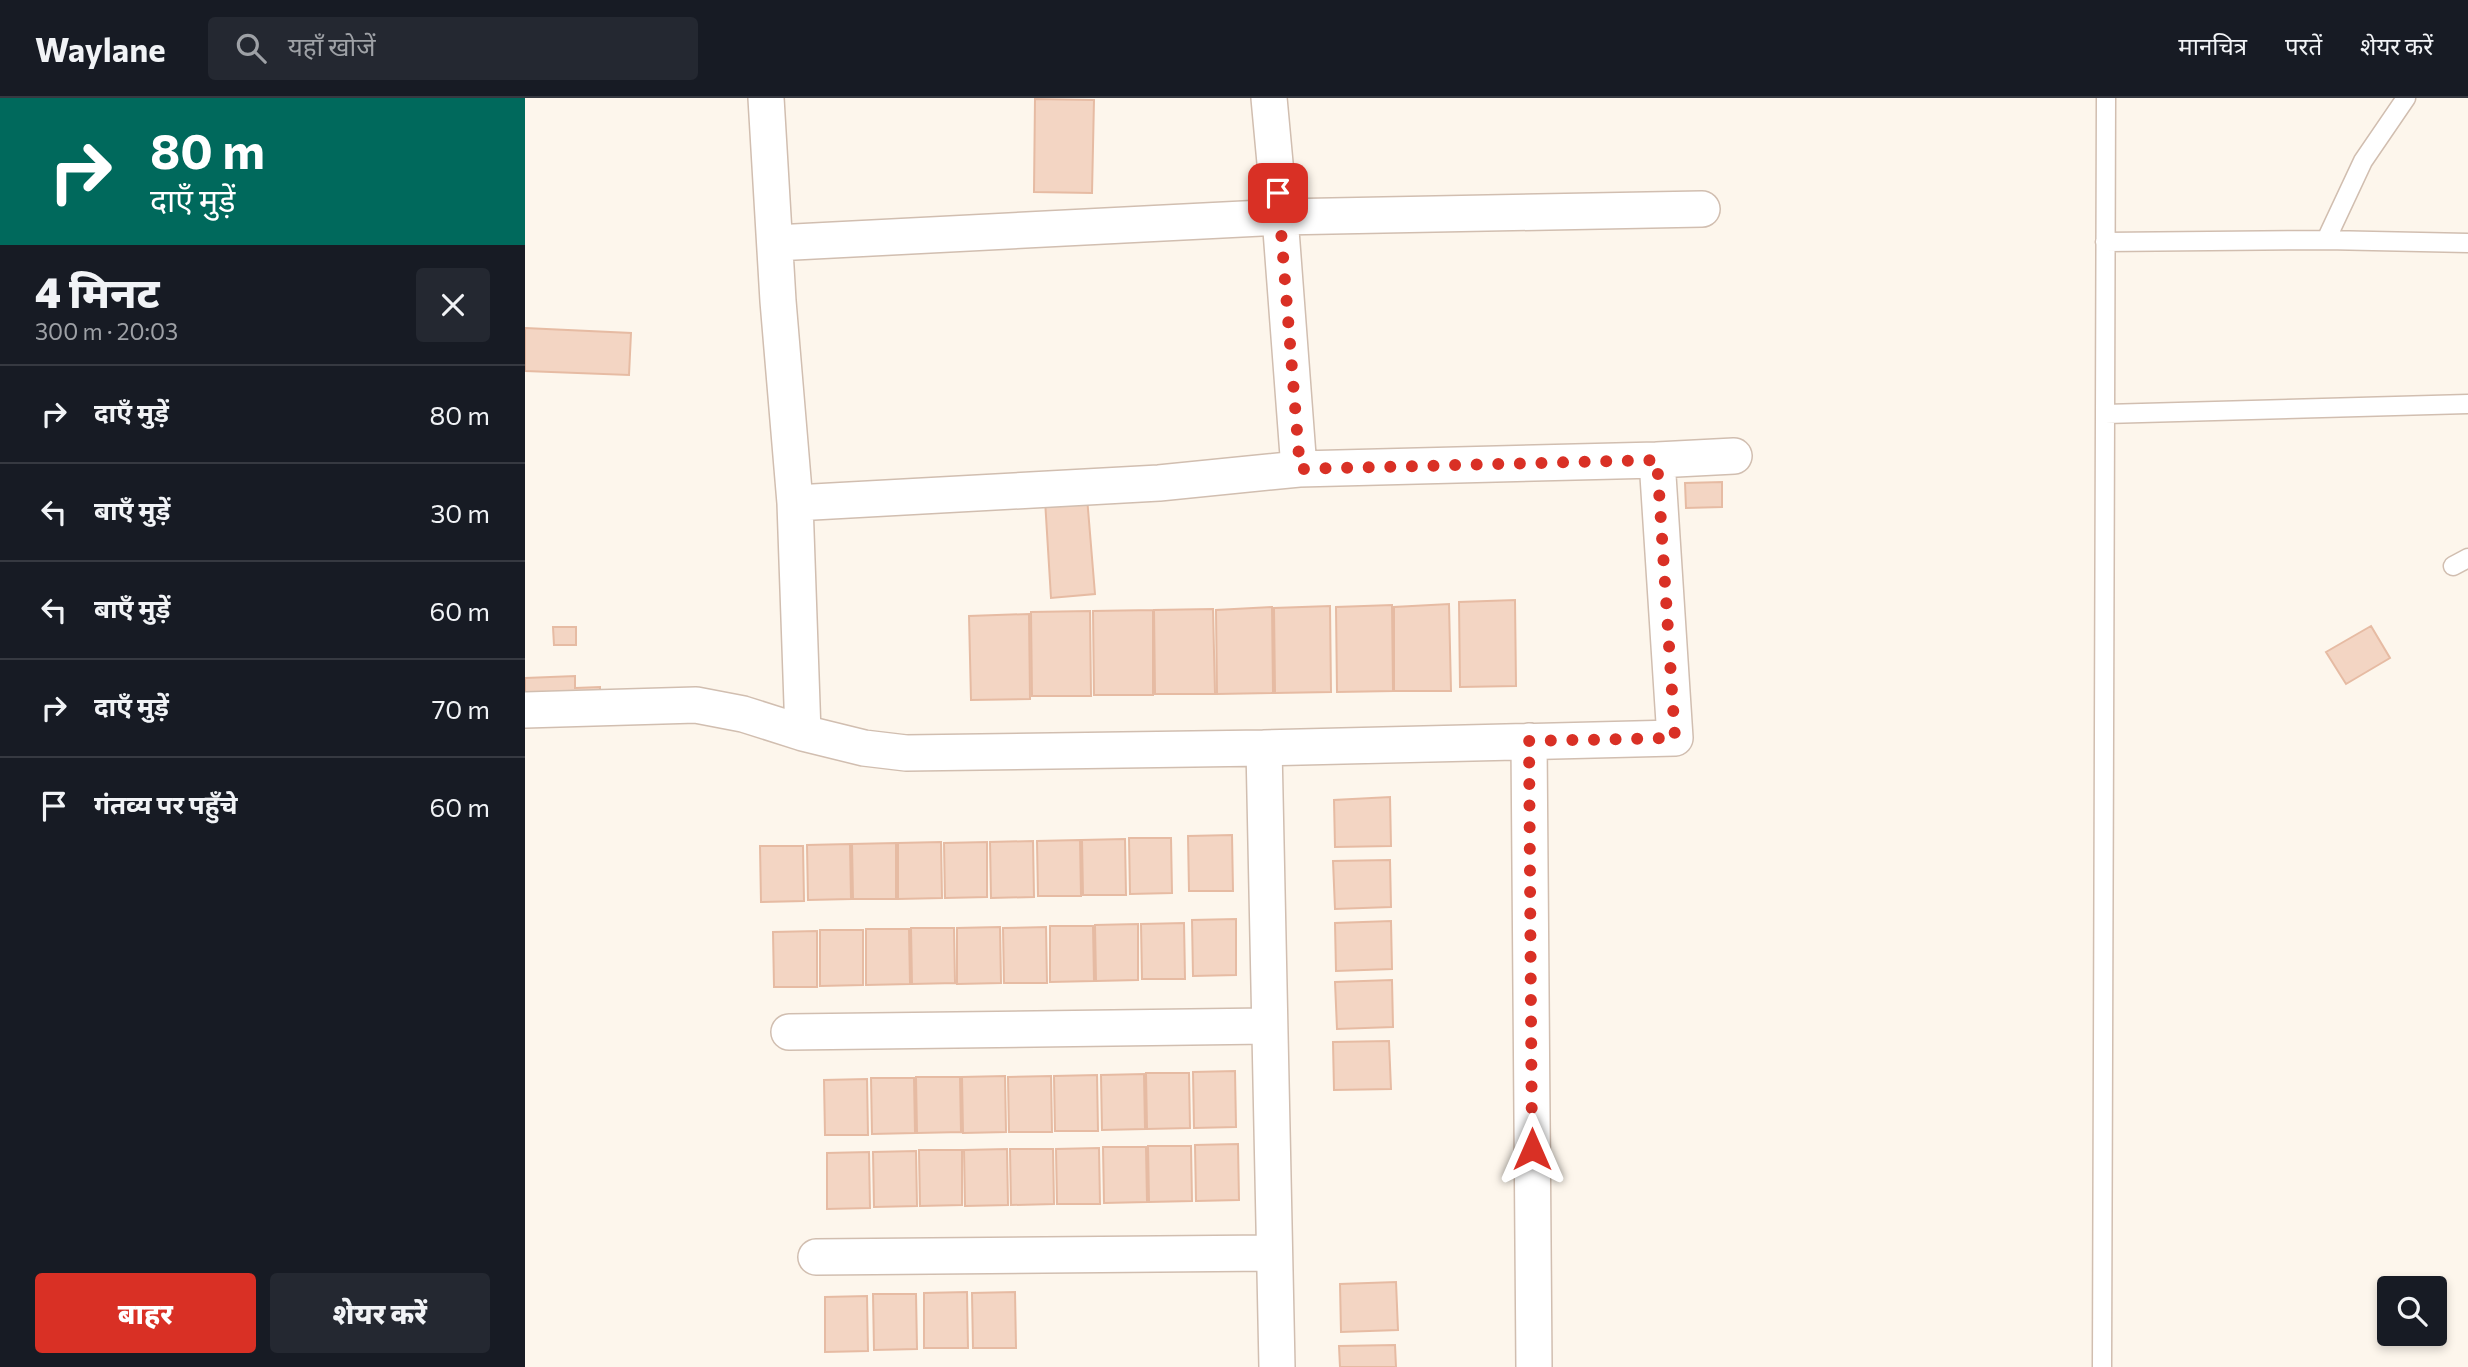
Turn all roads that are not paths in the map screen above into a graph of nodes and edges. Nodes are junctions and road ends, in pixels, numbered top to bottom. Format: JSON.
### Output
{"nodes":[{"id":1,"x":767,"y":98,"type":"edge"},
{"id":2,"x":1269,"y":98,"type":"edge"},
{"id":3,"x":2106,"y":98,"type":"edge"},
{"id":4,"x":2406,"y":98,"type":"edge"},
{"id":5,"x":1702,"y":209,"type":"dead end"},
{"id":6,"x":1280,"y":217,"type":"junction"},
{"id":7,"x":2326,"y":240,"type":"junction"},
{"id":8,"x":2105,"y":242,"type":"junction"},
{"id":9,"x":775,"y":243,"type":"junction"},
{"id":10,"x":2468,"y":243,"type":"edge"},
{"id":11,"x":2468,"y":404,"type":"edge"},
{"id":12,"x":2105,"y":414,"type":"junction"},
{"id":13,"x":1734,"y":456,"type":"dead end"},
{"id":14,"x":1657,"y":460,"type":"junction"},
{"id":15,"x":1300,"y":469,"type":"junction"},
{"id":16,"x":795,"y":503,"type":"junction"},
{"id":17,"x":525,"y":710,"type":"edge"},
{"id":18,"x":803,"y":733,"type":"junction"},
{"id":19,"x":1529,"y":741,"type":"junction"},
{"id":20,"x":1264,"y":748,"type":"junction"},
{"id":21,"x":1268,"y":1026,"type":"junction"},
{"id":22,"x":789,"y":1032,"type":"dead end"},
{"id":23,"x":1273,"y":1253,"type":"junction"},
{"id":24,"x":816,"y":1257,"type":"dead end"},
{"id":25,"x":1277,"y":1367,"type":"edge"},
{"id":26,"x":1534,"y":1367,"type":"edge"},
{"id":27,"x":2102,"y":1367,"type":"edge"}],
"edges":[{"from":1,"to":9,"type":"street"},
{"from":2,"to":6,"type":"street"},
{"from":3,"to":8,"type":"lane"},
{"from":4,"to":7,"type":"lane"},
{"from":5,"to":6,"type":"street"},
{"from":6,"to":9,"type":"street"},
{"from":6,"to":15,"type":"street"},
{"from":7,"to":8,"type":"lane"},
{"from":7,"to":10,"type":"lane"},
{"from":8,"to":12,"type":"lane"},
{"from":9,"to":16,"type":"street"},
{"from":11,"to":12,"type":"lane"},
{"from":12,"to":27,"type":"lane"},
{"from":13,"to":14,"type":"street"},
{"from":14,"to":15,"type":"street"},
{"from":14,"to":19,"type":"street"},
{"from":15,"to":16,"type":"street"},
{"from":16,"to":18,"type":"street"},
{"from":17,"to":18,"type":"street"},
{"from":18,"to":20,"type":"street"},
{"from":19,"to":20,"type":"street"},
{"from":19,"to":26,"type":"street"},
{"from":20,"to":21,"type":"street"},
{"from":21,"to":22,"type":"street"},
{"from":21,"to":23,"type":"street"},
{"from":23,"to":24,"type":"street"},
{"from":23,"to":25,"type":"street"}]}
